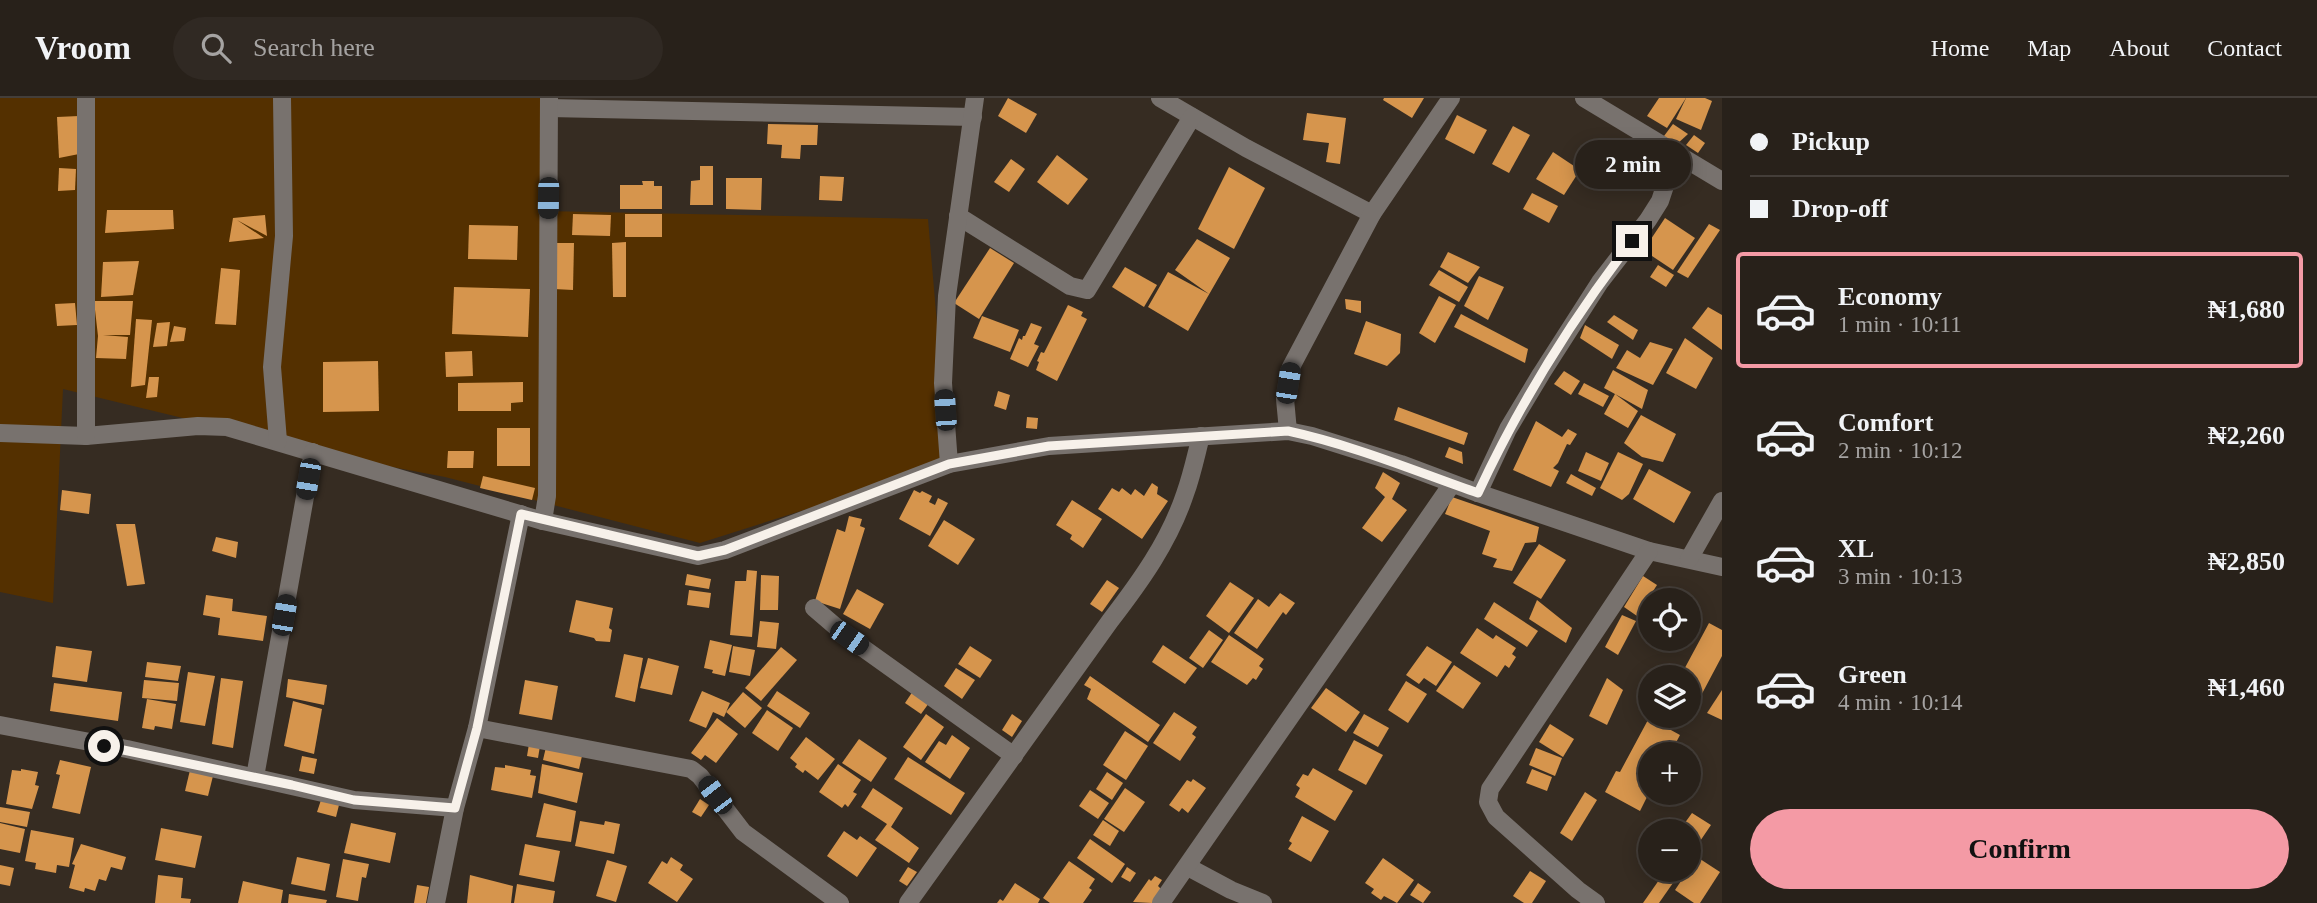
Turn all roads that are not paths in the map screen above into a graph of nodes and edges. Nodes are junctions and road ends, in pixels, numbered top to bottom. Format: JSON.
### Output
{"nodes":[{"id":1,"x":86,"y":98,"type":"edge"},
{"id":2,"x":282,"y":98,"type":"edge"},
{"id":3,"x":975,"y":98,"type":"edge"},
{"id":4,"x":1160,"y":98,"type":"edge"},
{"id":5,"x":1451,"y":98,"type":"edge"},
{"id":6,"x":1584,"y":98,"type":"edge"},
{"id":7,"x":549,"y":103,"type":"edge"},
{"id":8,"x":973,"y":117,"type":"junction"},
{"id":9,"x":1192,"y":117,"type":"junction"},
{"id":10,"x":1665,"y":147,"type":"junction"},
{"id":11,"x":1722,"y":181,"type":"edge"},
{"id":12,"x":1372,"y":214,"type":"junction"},
{"id":13,"x":958,"y":216,"type":"junction"},
{"id":14,"x":1288,"y":431,"type":"junction"},
{"id":15,"x":0,"y":433,"type":"edge"},
{"id":16,"x":86,"y":436,"type":"junction"},
{"id":17,"x":1201,"y":436,"type":"junction"},
{"id":18,"x":278,"y":441,"type":"junction"},
{"id":19,"x":313,"y":452,"type":"junction"},
{"id":20,"x":949,"y":464,"type":"junction"},
{"id":21,"x":1452,"y":484,"type":"junction"},
{"id":22,"x":1478,"y":493,"type":"junction"},
{"id":23,"x":1722,"y":500,"type":"edge"},
{"id":24,"x":521,"y":514,"type":"junction"},
{"id":25,"x":542,"y":521,"type":"junction"},
{"id":26,"x":1649,"y":551,"type":"junction"},
{"id":27,"x":1689,"y":559,"type":"junction"},
{"id":28,"x":1722,"y":567,"type":"edge"},
{"id":29,"x":814,"y":608,"type":"dead end"},
{"id":30,"x":0,"y":724,"type":"edge"},
{"id":31,"x":477,"y":728,"type":"junction"},
{"id":32,"x":1014,"y":756,"type":"junction"},
{"id":33,"x":255,"y":777,"type":"junction"},
{"id":34,"x":455,"y":808,"type":"junction"},
{"id":35,"x":1188,"y":867,"type":"junction"},
{"id":36,"x":436,"y":903,"type":"edge"},
{"id":37,"x":839,"y":903,"type":"edge"},
{"id":38,"x":908,"y":903,"type":"edge"},
{"id":39,"x":1161,"y":903,"type":"edge"},
{"id":40,"x":1263,"y":903,"type":"edge"},
{"id":41,"x":1596,"y":903,"type":"edge"}],
"edges":[{"from":1,"to":16,"type":"street"},
{"from":2,"to":18,"type":"street"},
{"from":3,"to":8,"type":"street"},
{"from":4,"to":9,"type":"street"},
{"from":5,"to":12,"type":"street"},
{"from":6,"to":10,"type":"street"},
{"from":7,"to":8,"type":"street"},
{"from":7,"to":25,"type":"street"},
{"from":8,"to":13,"type":"street"},
{"from":9,"to":12,"type":"street"},
{"from":9,"to":13,"type":"street"},
{"from":10,"to":11,"type":"street"},
{"from":10,"to":22,"type":"street"},
{"from":12,"to":14,"type":"street"},
{"from":13,"to":20,"type":"street"},
{"from":14,"to":17,"type":"street"},
{"from":14,"to":21,"type":"street"},
{"from":15,"to":16,"type":"street"},
{"from":16,"to":18,"type":"street"},
{"from":17,"to":20,"type":"street"},
{"from":17,"to":32,"type":"street"},
{"from":18,"to":19,"type":"street"},
{"from":19,"to":24,"type":"street"},
{"from":19,"to":33,"type":"street"},
{"from":20,"to":25,"type":"street"},
{"from":21,"to":22,"type":"street"},
{"from":21,"to":35,"type":"street"},
{"from":22,"to":26,"type":"street"},
{"from":23,"to":27,"type":"street"},
{"from":24,"to":25,"type":"street"},
{"from":24,"to":31,"type":"street"},
{"from":26,"to":27,"type":"street"},
{"from":26,"to":41,"type":"street"},
{"from":27,"to":28,"type":"street"},
{"from":29,"to":32,"type":"street"},
{"from":30,"to":33,"type":"street"},
{"from":31,"to":34,"type":"street"},
{"from":31,"to":37,"type":"street"},
{"from":32,"to":38,"type":"street"},
{"from":33,"to":34,"type":"street"},
{"from":34,"to":36,"type":"street"},
{"from":35,"to":39,"type":"street"},
{"from":35,"to":40,"type":"street"}]}
